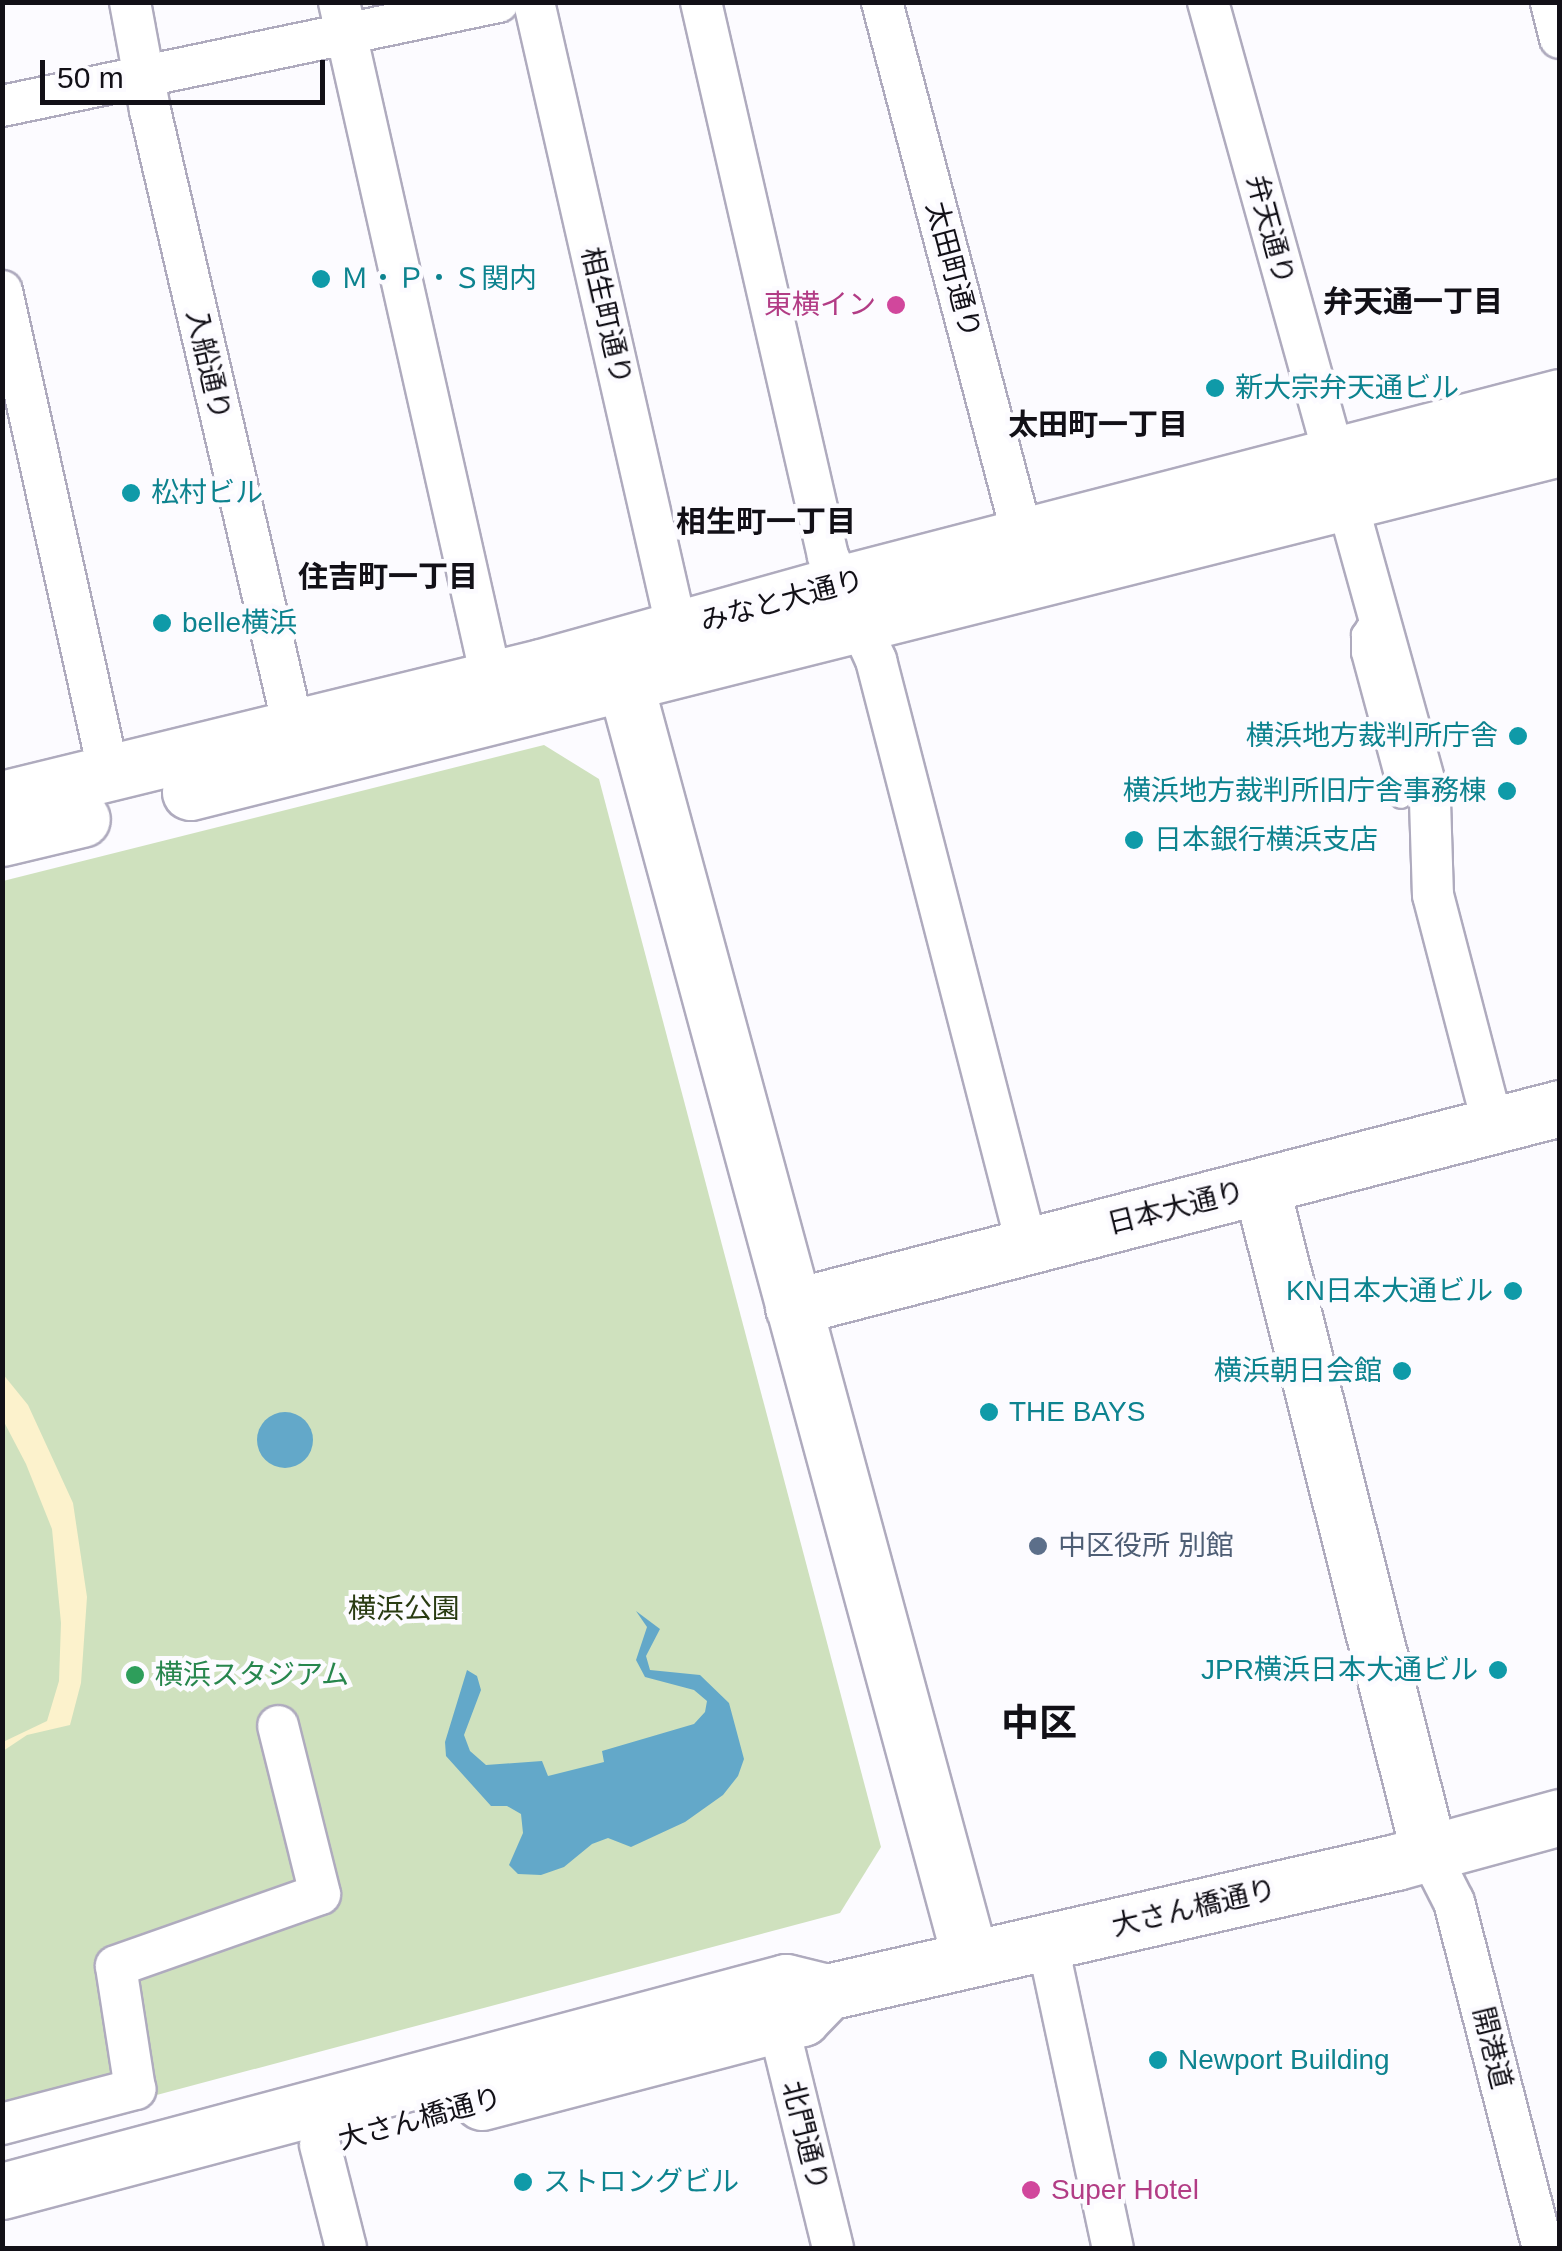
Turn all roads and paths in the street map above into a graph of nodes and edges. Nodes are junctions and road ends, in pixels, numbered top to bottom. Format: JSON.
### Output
{"nodes":[{"id":1,"x":130,"y":2,"type":"edge"},
{"id":2,"x":498,"y":2,"type":"edge"},
{"id":3,"x":534,"y":2,"type":"edge"},
{"id":4,"x":700,"y":2,"type":"edge"},
{"id":5,"x":882,"y":2,"type":"edge"},
{"id":6,"x":1208,"y":2,"type":"edge"},
{"id":7,"x":1551,"y":2,"type":"edge"},
{"id":8,"x":343,"y":18,"type":"edge"},
{"id":9,"x":1560,"y":38,"type":"edge"},
{"id":10,"x":144,"y":76,"type":"junction"},
{"id":11,"x":2,"y":106,"type":"edge"},
{"id":12,"x":2,"y":291,"type":"edge"},
{"id":13,"x":1560,"y":398,"type":"edge"},
{"id":14,"x":1560,"y":448,"type":"edge"},
{"id":15,"x":1341,"y":479,"type":"junction"},
{"id":16,"x":1022,"y":538,"type":"junction"},
{"id":17,"x":850,"y":603,"type":"junction"},
{"id":18,"x":1382,"y":623,"type":"junction"},
{"id":19,"x":677,"y":630,"type":"junction"},
{"id":20,"x":620,"y":666,"type":"junction"},
{"id":21,"x":491,"y":677,"type":"junction"},
{"id":22,"x":293,"y":726,"type":"junction"},
{"id":23,"x":109,"y":775,"type":"junction"},
{"id":24,"x":1401,"y":798,"type":"dead end"},
{"id":25,"x":2,"y":799,"type":"edge"},
{"id":26,"x":2,"y":838,"type":"edge"},
{"id":27,"x":1560,"y":1108,"type":"edge"},
{"id":28,"x":1493,"y":1125,"type":"junction"},
{"id":29,"x":1261,"y":1186,"type":"junction"},
{"id":30,"x":1027,"y":1246,"type":"junction"},
{"id":31,"x":793,"y":1307,"type":"junction"},
{"id":32,"x":862,"y":1641,"type":"dead end"},
{"id":33,"x":900,"y":1699,"type":"junction"},
{"id":34,"x":278,"y":1726,"type":"dead end"},
{"id":35,"x":1560,"y":1817,"type":"edge"},
{"id":36,"x":1429,"y":1853,"type":"junction"},
{"id":37,"x":1047,"y":1942,"type":"junction"},
{"id":38,"x":970,"y":1958,"type":"junction"},
{"id":39,"x":827,"y":1992,"type":"junction"},
{"id":40,"x":778,"y":2024,"type":"junction"},
{"id":41,"x":2,"y":2124,"type":"edge"},
{"id":42,"x":320,"y":2145,"type":"junction"},
{"id":43,"x":2,"y":2191,"type":"edge"},
{"id":44,"x":2,"y":2227,"type":"edge"},
{"id":45,"x":346,"y":2248,"type":"edge"},
{"id":46,"x":832,"y":2248,"type":"edge"},
{"id":47,"x":1114,"y":2248,"type":"edge"},
{"id":48,"x":1543,"y":2248,"type":"edge"}],
"edges":[{"from":1,"to":10,"type":"street","name":"入船通り"},
{"from":2,"to":8,"type":"street"},
{"from":3,"to":19,"type":"street","name":"相生町通り"},
{"from":4,"to":17,"type":"street"},
{"from":5,"to":16,"type":"street","name":"太田町通り"},
{"from":6,"to":15,"type":"street","name":"弁天通り"},
{"from":7,"to":9,"type":"street"},
{"from":8,"to":10,"type":"street"},
{"from":8,"to":21,"type":"street"},
{"from":10,"to":11,"type":"street"},
{"from":10,"to":22,"type":"street","name":"入船通り"},
{"from":12,"to":23,"type":"street"},
{"from":13,"to":15,"type":"street","name":"みなと大通り"},
{"from":14,"to":15,"type":"street","name":"みなと大通り"},
{"from":15,"to":16,"type":"street","name":"みなと大通り"},
{"from":15,"to":17,"type":"street","name":"みなと大通り"},
{"from":15,"to":18,"type":"street","name":"弁天通り"},
{"from":16,"to":17,"type":"street","name":"みなと大通り"},
{"from":17,"to":19,"type":"street","name":"みなと大通り"},
{"from":17,"to":20,"type":"street","name":"みなと大通り"},
{"from":17,"to":30,"type":"street"},
{"from":18,"to":24,"type":"lane"},
{"from":18,"to":28,"type":"street","name":"弁天通り"},
{"from":19,"to":20,"type":"street","name":"みなと大通り"},
{"from":20,"to":21,"type":"street","name":"みなと大通り"},
{"from":20,"to":26,"type":"street","name":"みなと大通り"},
{"from":20,"to":31,"type":"street"},
{"from":21,"to":22,"type":"street","name":"みなと大通り"},
{"from":22,"to":23,"type":"street","name":"みなと大通り"},
{"from":23,"to":25,"type":"street","name":"みなと大通り"},
{"from":27,"to":28,"type":"street","name":"日本大通り"},
{"from":28,"to":29,"type":"street","name":"日本大通り"},
{"from":29,"to":30,"type":"street","name":"日本大通り"},
{"from":29,"to":36,"type":"street"},
{"from":30,"to":31,"type":"street","name":"日本大通り"},
{"from":31,"to":33,"type":"street"},
{"from":32,"to":33,"type":"lane"},
{"from":33,"to":38,"type":"street"},
{"from":34,"to":41,"type":"street"},
{"from":35,"to":36,"type":"street","name":"大さん橋通り"},
{"from":36,"to":37,"type":"street","name":"大さん橋通り"},
{"from":36,"to":48,"type":"street","name":"開港道"},
{"from":37,"to":38,"type":"street","name":"大さん橋通り"},
{"from":37,"to":47,"type":"street"},
{"from":38,"to":39,"type":"street","name":"大さん橋通り"},
{"from":39,"to":40,"type":"street","name":"大さん橋通り"},
{"from":39,"to":43,"type":"street","name":"大さん橋通り"},
{"from":40,"to":42,"type":"street","name":"大さん橋通り"},
{"from":40,"to":46,"type":"street","name":"北門通り"},
{"from":42,"to":44,"type":"street","name":"大さん橋通り"},
{"from":42,"to":45,"type":"street"}]}
